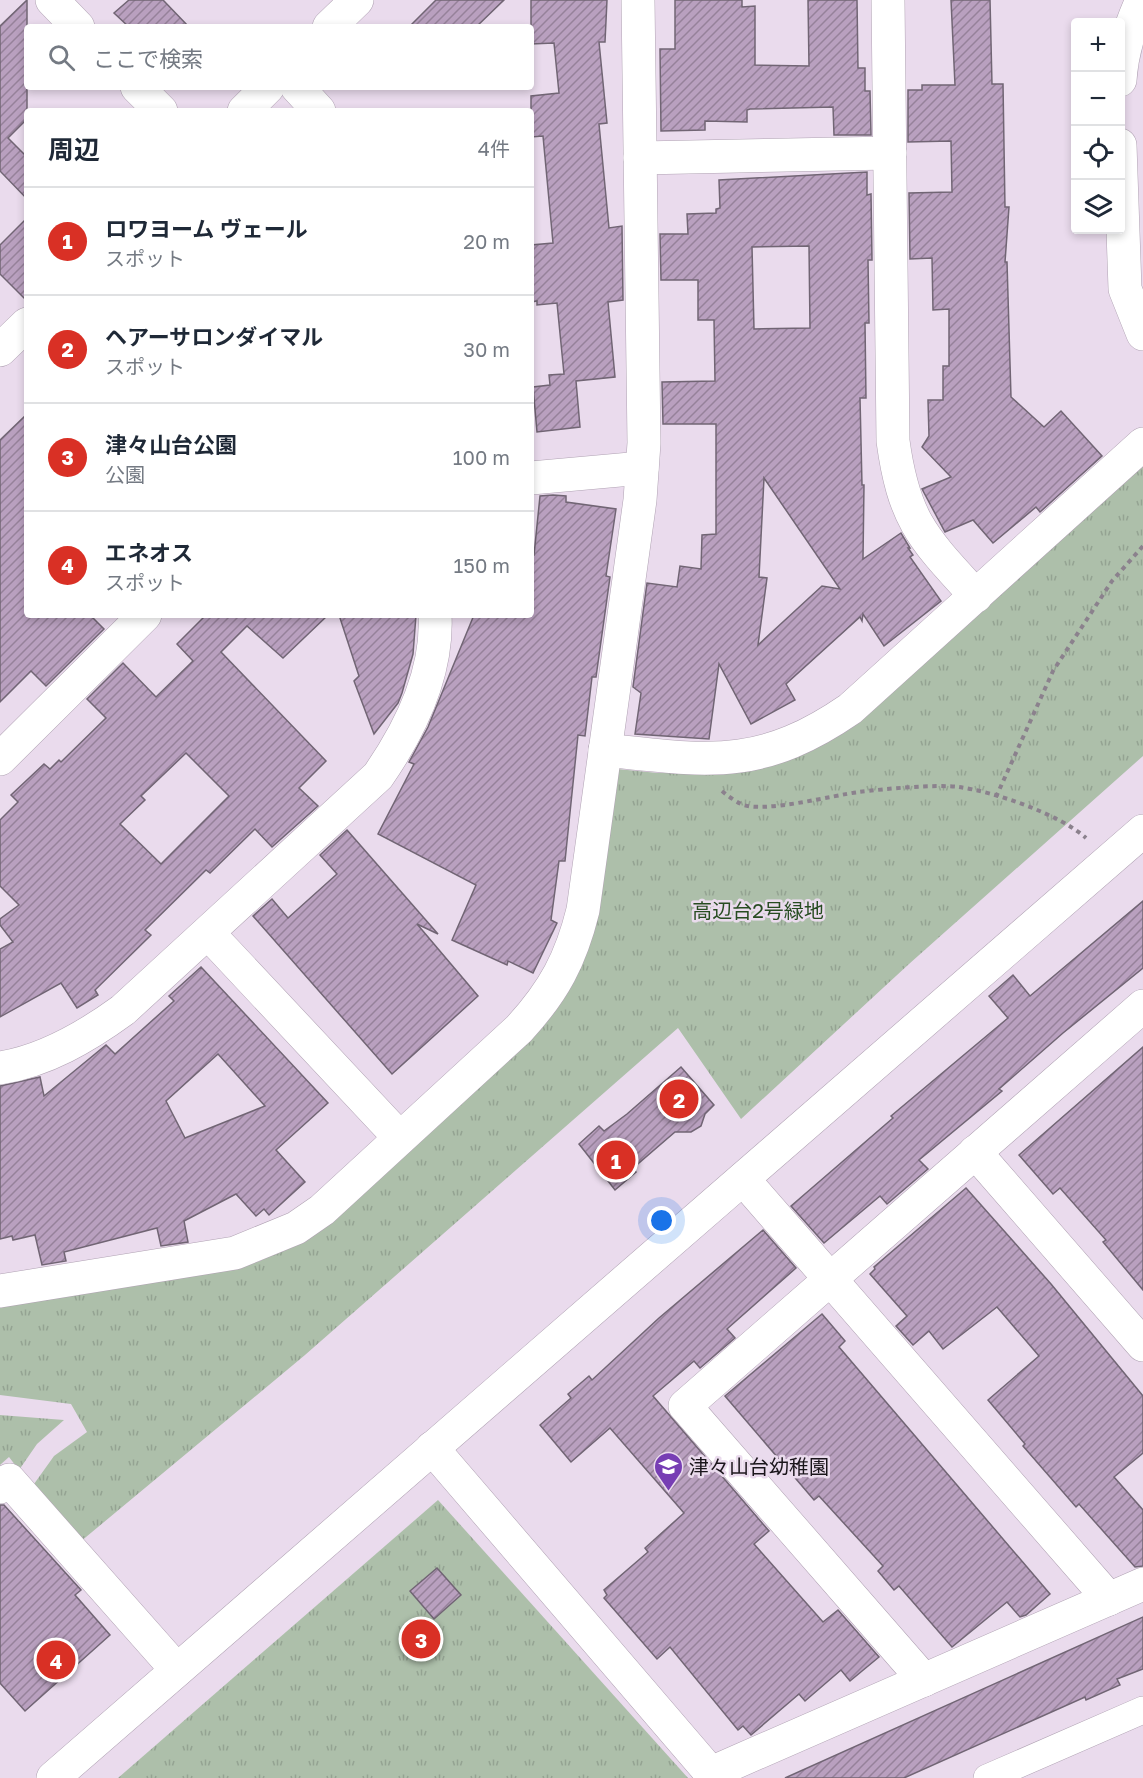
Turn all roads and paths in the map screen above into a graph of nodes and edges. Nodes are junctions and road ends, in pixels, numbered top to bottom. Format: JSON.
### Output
{"nodes":[{"id":1,"x":52,"y":0,"type":"edge"},
{"id":2,"x":357,"y":0,"type":"edge"},
{"id":3,"x":638,"y":0,"type":"edge"},
{"id":4,"x":888,"y":0,"type":"edge"},
{"id":5,"x":1142,"y":0,"type":"edge"},
{"id":6,"x":75,"y":24,"type":"edge"},
{"id":7,"x":332,"y":24,"type":"edge"},
{"id":8,"x":1121,"y":72,"type":"edge"},
{"id":9,"x":140,"y":90,"type":"edge"},
{"id":10,"x":265,"y":90,"type":"edge"},
{"id":11,"x":300,"y":90,"type":"edge"},
{"id":12,"x":157,"y":108,"type":"edge"},
{"id":13,"x":247,"y":108,"type":"edge"},
{"id":14,"x":316,"y":108,"type":"edge"},
{"id":15,"x":890,"y":153,"type":"junction"},
{"id":16,"x":640,"y":158,"type":"junction"},
{"id":17,"x":1121,"y":180,"type":"edge"},
{"id":18,"x":24,"y":327,"type":"edge"},
{"id":19,"x":1143,"y":334,"type":"edge"},
{"id":20,"x":0,"y":350,"type":"edge"},
{"id":21,"x":1143,"y":444,"type":"edge"},
{"id":22,"x":642,"y":468,"type":"junction"},
{"id":23,"x":534,"y":478,"type":"edge"},
{"id":24,"x":1143,"y":546,"type":"edge"},
{"id":25,"x":976,"y":596,"type":"junction"},
{"id":26,"x":143,"y":618,"type":"edge"},
{"id":27,"x":435,"y":618,"type":"edge"},
{"id":28,"x":605,"y":750,"type":"junction"},
{"id":29,"x":0,"y":759,"type":"edge"},
{"id":30,"x":707,"y":759,"type":"junction"},
{"id":31,"x":996,"y":797,"type":"junction"},
{"id":32,"x":1143,"y":831,"type":"edge"},
{"id":33,"x":1110,"y":860,"type":"junction"},
{"id":34,"x":208,"y":933,"type":"junction"},
{"id":35,"x":1142,"y":1008,"type":"edge"},
{"id":36,"x":0,"y":1068,"type":"edge"},
{"id":37,"x":400,"y":1138,"type":"junction"},
{"id":38,"x":975,"y":1152,"type":"junction"},
{"id":39,"x":743,"y":1179,"type":"junction"},
{"id":40,"x":830,"y":1280,"type":"junction"},
{"id":41,"x":0,"y":1291,"type":"edge"},
{"id":42,"x":1143,"y":1345,"type":"edge"},
{"id":43,"x":432,"y":1449,"type":"junction"},
{"id":44,"x":0,"y":1487,"type":"edge"},
{"id":45,"x":1143,"y":1584,"type":"edge"},
{"id":46,"x":1109,"y":1599,"type":"junction"},
{"id":47,"x":177,"y":1670,"type":"junction"},
{"id":48,"x":924,"y":1680,"type":"junction"},
{"id":49,"x":1143,"y":1710,"type":"edge"},
{"id":50,"x":713,"y":1776,"type":"edge"},
{"id":51,"x":53,"y":1778,"type":"edge"},
{"id":52,"x":987,"y":1778,"type":"edge"}],
"edges":[{"from":1,"to":6,"type":"street"},
{"from":2,"to":7,"type":"street"},
{"from":3,"to":16,"type":"street"},
{"from":4,"to":15,"type":"street"},
{"from":5,"to":8,"type":"street"},
{"from":9,"to":12,"type":"street"},
{"from":10,"to":13,"type":"street"},
{"from":11,"to":14,"type":"street"},
{"from":15,"to":16,"type":"street"},
{"from":15,"to":25,"type":"street"},
{"from":16,"to":22,"type":"street"},
{"from":17,"to":19,"type":"street"},
{"from":18,"to":20,"type":"street"},
{"from":21,"to":25,"type":"street"},
{"from":22,"to":23,"type":"street"},
{"from":22,"to":28,"type":"street"},
{"from":24,"to":31,"type":"path"},
{"from":25,"to":30,"type":"street"},
{"from":26,"to":29,"type":"street"},
{"from":27,"to":34,"type":"street"},
{"from":28,"to":30,"type":"street"},
{"from":28,"to":37,"type":"street"},
{"from":30,"to":31,"type":"path"},
{"from":31,"to":33,"type":"path"},
{"from":32,"to":33,"type":"street"},
{"from":33,"to":39,"type":"street"},
{"from":34,"to":36,"type":"street"},
{"from":34,"to":37,"type":"street"},
{"from":35,"to":38,"type":"street"},
{"from":37,"to":41,"type":"street"},
{"from":38,"to":40,"type":"street"},
{"from":38,"to":42,"type":"street"},
{"from":39,"to":40,"type":"street"},
{"from":39,"to":43,"type":"street"},
{"from":40,"to":46,"type":"street"},
{"from":40,"to":48,"type":"street"},
{"from":43,"to":47,"type":"street"},
{"from":43,"to":50,"type":"street"},
{"from":44,"to":47,"type":"street"},
{"from":45,"to":46,"type":"street"},
{"from":46,"to":48,"type":"street"},
{"from":47,"to":51,"type":"street"},
{"from":48,"to":50,"type":"street"},
{"from":49,"to":52,"type":"street"}]}
